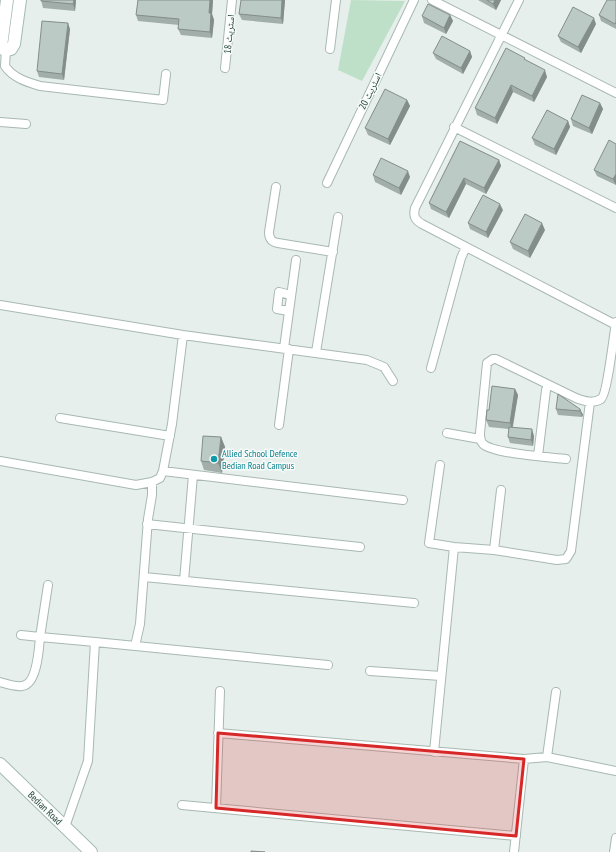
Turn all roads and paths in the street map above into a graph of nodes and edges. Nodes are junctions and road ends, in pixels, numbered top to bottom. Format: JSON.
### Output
{"nodes":[{"id":1,"x":7,"y":0,"type":"edge"},
{"id":2,"x":20,"y":0,"type":"edge"},
{"id":3,"x":232,"y":0,"type":"edge"},
{"id":4,"x":336,"y":0,"type":"edge"},
{"id":5,"x":414,"y":0,"type":"edge"},
{"id":6,"x":432,"y":0,"type":"edge"},
{"id":7,"x":519,"y":0,"type":"edge"},
{"id":8,"x":501,"y":34,"type":"junction"},
{"id":9,"x":3,"y":50,"type":"edge"},
{"id":10,"x":330,"y":50,"type":"dead end"},
{"id":11,"x":225,"y":68,"type":"dead end"},
{"id":12,"x":166,"y":74,"type":"dead end"},
{"id":13,"x":616,"y":93,"type":"edge"},
{"id":14,"x":0,"y":122,"type":"edge"},
{"id":15,"x":26,"y":124,"type":"dead end"},
{"id":16,"x":454,"y":127,"type":"junction"},
{"id":17,"x":326,"y":183,"type":"dead end"},
{"id":18,"x":276,"y":187,"type":"dead end"},
{"id":19,"x":616,"y":208,"type":"edge"},
{"id":20,"x":338,"y":217,"type":"dead end"},
{"id":21,"x":466,"y":247,"type":"junction"},
{"id":22,"x":333,"y":252,"type":"junction"},
{"id":23,"x":296,"y":260,"type":"dead end"},
{"id":24,"x":291,"y":295,"type":"junction"},
{"id":25,"x":0,"y":305,"type":"edge"},
{"id":26,"x":289,"y":311,"type":"junction"},
{"id":27,"x":616,"y":324,"type":"edge"},
{"id":28,"x":183,"y":335,"type":"junction"},
{"id":29,"x":287,"y":349,"type":"junction"},
{"id":30,"x":316,"y":352,"type":"junction"},
{"id":31,"x":430,"y":368,"type":"dead end"},
{"id":32,"x":393,"y":381,"type":"dead end"},
{"id":33,"x":548,"y":385,"type":"junction"},
{"id":34,"x":590,"y":402,"type":"junction"},
{"id":35,"x":60,"y":418,"type":"dead end"},
{"id":36,"x":279,"y":425,"type":"dead end"},
{"id":37,"x":447,"y":433,"type":"dead end"},
{"id":38,"x":170,"y":436,"type":"junction"},
{"id":39,"x":480,"y":439,"type":"junction"},
{"id":40,"x":538,"y":456,"type":"junction"},
{"id":41,"x":566,"y":459,"type":"dead end"},
{"id":42,"x":0,"y":461,"type":"edge"},
{"id":43,"x":440,"y":465,"type":"dead end"},
{"id":44,"x":163,"y":471,"type":"junction"},
{"id":45,"x":193,"y":475,"type":"junction"},
{"id":46,"x":152,"y":482,"type":"junction"},
{"id":47,"x":501,"y":490,"type":"dead end"},
{"id":48,"x":403,"y":500,"type":"dead end"},
{"id":49,"x":147,"y":524,"type":"junction"},
{"id":50,"x":188,"y":528,"type":"junction"},
{"id":51,"x":360,"y":547,"type":"dead end"},
{"id":52,"x":454,"y":547,"type":"junction"},
{"id":53,"x":494,"y":550,"type":"junction"},
{"id":54,"x":144,"y":577,"type":"junction"},
{"id":55,"x":184,"y":581,"type":"junction"},
{"id":56,"x":48,"y":585,"type":"dead end"},
{"id":57,"x":414,"y":603,"type":"dead end"},
{"id":58,"x":21,"y":635,"type":"dead end"},
{"id":59,"x":40,"y":638,"type":"junction"},
{"id":60,"x":95,"y":642,"type":"junction"},
{"id":61,"x":135,"y":646,"type":"junction"},
{"id":62,"x":328,"y":665,"type":"dead end"},
{"id":63,"x":370,"y":671,"type":"dead end"},
{"id":64,"x":440,"y":676,"type":"junction"},
{"id":65,"x":0,"y":682,"type":"edge"},
{"id":66,"x":220,"y":691,"type":"dead end"},
{"id":67,"x":556,"y":692,"type":"dead end"},
{"id":68,"x":218,"y":733,"type":"junction"},
{"id":69,"x":434,"y":752,"type":"junction"},
{"id":70,"x":546,"y":757,"type":"junction"},
{"id":71,"x":524,"y":759,"type":"junction"},
{"id":72,"x":0,"y":764,"type":"edge"},
{"id":73,"x":616,"y":771,"type":"edge"},
{"id":74,"x":182,"y":805,"type":"dead end"},
{"id":75,"x":216,"y":808,"type":"junction"},
{"id":76,"x":65,"y":827,"type":"junction"},
{"id":77,"x":516,"y":836,"type":"junction"},
{"id":78,"x":616,"y":838,"type":"edge"},
{"id":79,"x":91,"y":852,"type":"edge"},
{"id":80,"x":514,"y":852,"type":"edge"},
{"id":81,"x":614,"y":852,"type":"edge"}],
"edges":[{"from":1,"to":9,"type":"main road"},
{"from":2,"to":9,"type":"main road"},
{"from":3,"to":11,"type":"street","name":"اسٹریٹ 18"},
{"from":4,"to":10,"type":"street"},
{"from":5,"to":17,"type":"street","name":"اسٹریٹ 20"},
{"from":6,"to":8,"type":"street"},
{"from":7,"to":8,"type":"street"},
{"from":8,"to":13,"type":"street"},
{"from":8,"to":16,"type":"street"},
{"from":9,"to":12,"type":"street"},
{"from":14,"to":15,"type":"street"},
{"from":16,"to":19,"type":"street"},
{"from":16,"to":21,"type":"street"},
{"from":18,"to":22,"type":"street"},
{"from":20,"to":22,"type":"street"},
{"from":21,"to":27,"type":"street"},
{"from":21,"to":31,"type":"street"},
{"from":22,"to":30,"type":"street"},
{"from":23,"to":24,"type":"street"},
{"from":24,"to":26,"type":"street"},
{"from":24,"to":26,"type":"street"},
{"from":25,"to":28,"type":"street"},
{"from":26,"to":29,"type":"street"},
{"from":27,"to":34,"type":"street"},
{"from":28,"to":29,"type":"street"},
{"from":28,"to":38,"type":"street"},
{"from":29,"to":30,"type":"street"},
{"from":29,"to":36,"type":"street"},
{"from":30,"to":32,"type":"street"},
{"from":33,"to":34,"type":"street"},
{"from":33,"to":39,"type":"street"},
{"from":33,"to":40,"type":"street"},
{"from":34,"to":53,"type":"street"},
{"from":35,"to":38,"type":"street"},
{"from":37,"to":39,"type":"street"},
{"from":38,"to":44,"type":"street"},
{"from":39,"to":40,"type":"street"},
{"from":40,"to":41,"type":"street"},
{"from":42,"to":46,"type":"street"},
{"from":43,"to":52,"type":"street"},
{"from":44,"to":45,"type":"street"},
{"from":44,"to":46,"type":"street"},
{"from":45,"to":48,"type":"street"},
{"from":45,"to":50,"type":"street"},
{"from":46,"to":49,"type":"street"},
{"from":47,"to":53,"type":"street"},
{"from":49,"to":50,"type":"street"},
{"from":49,"to":54,"type":"street"},
{"from":50,"to":51,"type":"street"},
{"from":50,"to":55,"type":"street"},
{"from":52,"to":53,"type":"street"},
{"from":52,"to":64,"type":"street"},
{"from":54,"to":55,"type":"street"},
{"from":54,"to":61,"type":"street"},
{"from":55,"to":57,"type":"street"},
{"from":56,"to":59,"type":"street"},
{"from":58,"to":59,"type":"street"},
{"from":59,"to":60,"type":"street"},
{"from":59,"to":65,"type":"street"},
{"from":60,"to":61,"type":"street"},
{"from":60,"to":76,"type":"street"},
{"from":61,"to":62,"type":"street"},
{"from":63,"to":64,"type":"street"},
{"from":64,"to":69,"type":"street"},
{"from":66,"to":68,"type":"street"},
{"from":67,"to":70,"type":"street"},
{"from":68,"to":69,"type":"street"},
{"from":68,"to":75,"type":"street"},
{"from":69,"to":71,"type":"street"},
{"from":70,"to":71,"type":"street"},
{"from":70,"to":73,"type":"street"},
{"from":71,"to":77,"type":"street"},
{"from":72,"to":76,"type":"main road","name":"Bedian Road"},
{"from":74,"to":75,"type":"street"},
{"from":75,"to":77,"type":"street"},
{"from":76,"to":79,"type":"main road","name":"Bedian Road"},
{"from":77,"to":80,"type":"street"},
{"from":78,"to":81,"type":"street"}]}
